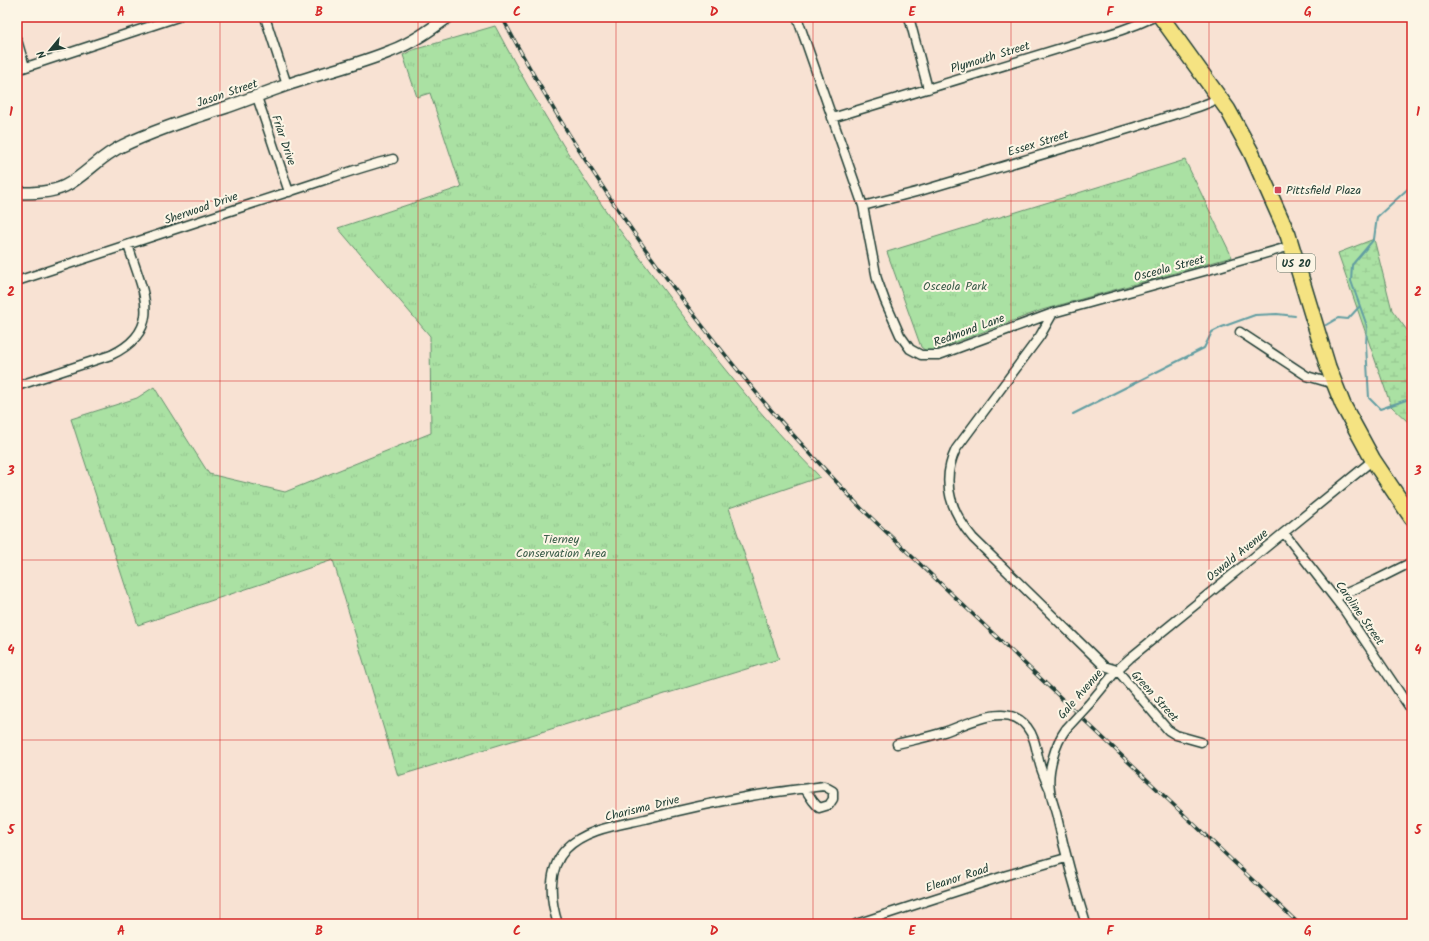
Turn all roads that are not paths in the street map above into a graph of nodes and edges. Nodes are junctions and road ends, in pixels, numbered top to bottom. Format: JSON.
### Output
{"nodes":[{"id":1,"x":178,"y":17,"type":"edge"},
{"id":2,"x":265,"y":17,"type":"edge"},
{"id":3,"x":448,"y":17,"type":"edge"},
{"id":4,"x":797,"y":17,"type":"edge"},
{"id":5,"x":909,"y":17,"type":"edge"},
{"id":6,"x":1154,"y":17,"type":"edge"},
{"id":7,"x":1161,"y":17,"type":"edge"},
{"id":8,"x":17,"y":40,"type":"edge"},
{"id":9,"x":25,"y":67,"type":"junction"},
{"id":10,"x":17,"y":70,"type":"edge"},
{"id":11,"x":287,"y":85,"type":"junction"},
{"id":12,"x":928,"y":89,"type":"junction"},
{"id":13,"x":1218,"y":96,"type":"junction"},
{"id":14,"x":256,"y":97,"type":"junction"},
{"id":15,"x":832,"y":118,"type":"junction"},
{"id":16,"x":392,"y":159,"type":"dead end"},
{"id":17,"x":289,"y":192,"type":"junction"},
{"id":18,"x":17,"y":193,"type":"edge"},
{"id":19,"x":863,"y":206,"type":"junction"},
{"id":20,"x":128,"y":246,"type":"junction"},
{"id":21,"x":1291,"y":246,"type":"junction"},
{"id":22,"x":17,"y":281,"type":"edge"},
{"id":23,"x":1053,"y":313,"type":"junction"},
{"id":24,"x":1240,"y":332,"type":"dead end"},
{"id":25,"x":1334,"y":384,"type":"junction"},
{"id":26,"x":17,"y":386,"type":"edge"},
{"id":27,"x":1373,"y":460,"type":"junction"},
{"id":28,"x":1412,"y":518,"type":"edge"},
{"id":29,"x":1284,"y":533,"type":"junction"},
{"id":30,"x":1412,"y":562,"type":"edge"},
{"id":31,"x":1335,"y":598,"type":"junction"},
{"id":32,"x":1117,"y":670,"type":"junction"},
{"id":33,"x":1412,"y":712,"type":"edge"},
{"id":34,"x":1200,"y":742,"type":"dead end"},
{"id":35,"x":897,"y":744,"type":"dead end"},
{"id":36,"x":805,"y":789,"type":"dead end"},
{"id":37,"x":1050,"y":790,"type":"junction"},
{"id":38,"x":1066,"y":858,"type":"junction"},
{"id":39,"x":558,"y":924,"type":"edge"},
{"id":40,"x":856,"y":924,"type":"edge"},
{"id":41,"x":1086,"y":924,"type":"edge"}],
"edges":[{"from":1,"to":9,"type":"street"},
{"from":2,"to":11,"type":"street"},
{"from":3,"to":11,"type":"street","name":"Jason Street"},
{"from":4,"to":15,"type":"street","name":"Redmond Lane"},
{"from":5,"to":12,"type":"street"},
{"from":6,"to":12,"type":"street","name":"Plymouth Street"},
{"from":7,"to":13,"type":"highway","number":"US 20"},
{"from":8,"to":9,"type":"street"},
{"from":9,"to":10,"type":"street"},
{"from":11,"to":14,"type":"street","name":"Jason Street"},
{"from":12,"to":15,"type":"street","name":"Plymouth Street"},
{"from":13,"to":19,"type":"street","name":"Essex Street"},
{"from":13,"to":21,"type":"highway","number":"US 20"},
{"from":14,"to":17,"type":"street","name":"Friar Drive"},
{"from":14,"to":18,"type":"street","name":"Jason Street"},
{"from":15,"to":19,"type":"street","name":"Redmond Lane"},
{"from":16,"to":17,"type":"street","name":"Sherwood Drive"},
{"from":17,"to":20,"type":"street","name":"Sherwood Drive"},
{"from":19,"to":23,"type":"street","name":"Redmond Lane"},
{"from":20,"to":22,"type":"street","name":"Sherwood Drive"},
{"from":20,"to":26,"type":"street"},
{"from":21,"to":23,"type":"street","name":"Osceola Street"},
{"from":21,"to":25,"type":"highway","number":"US 20"},
{"from":23,"to":32,"type":"street","name":"Gale Avenue"},
{"from":24,"to":25,"type":"street"},
{"from":25,"to":27,"type":"highway","number":"US 20"},
{"from":27,"to":28,"type":"highway","number":"US 20"},
{"from":27,"to":29,"type":"street","name":"Oswald Avenue"},
{"from":29,"to":31,"type":"street","name":"Caroline Street"},
{"from":29,"to":32,"type":"street","name":"Oswald Avenue"},
{"from":30,"to":31,"type":"street"},
{"from":31,"to":33,"type":"street","name":"Caroline Street"},
{"from":32,"to":34,"type":"street","name":"Green Street"},
{"from":32,"to":37,"type":"street","name":"Gale Avenue","bridge":true},
{"from":35,"to":37,"type":"street"},
{"from":36,"to":39,"type":"street","name":"Charisma Drive"},
{"from":37,"to":38,"type":"street","name":"Gale Avenue"},
{"from":38,"to":40,"type":"street","name":"Eleanor Road"},
{"from":38,"to":41,"type":"street","name":"Gale Avenue"}]}
